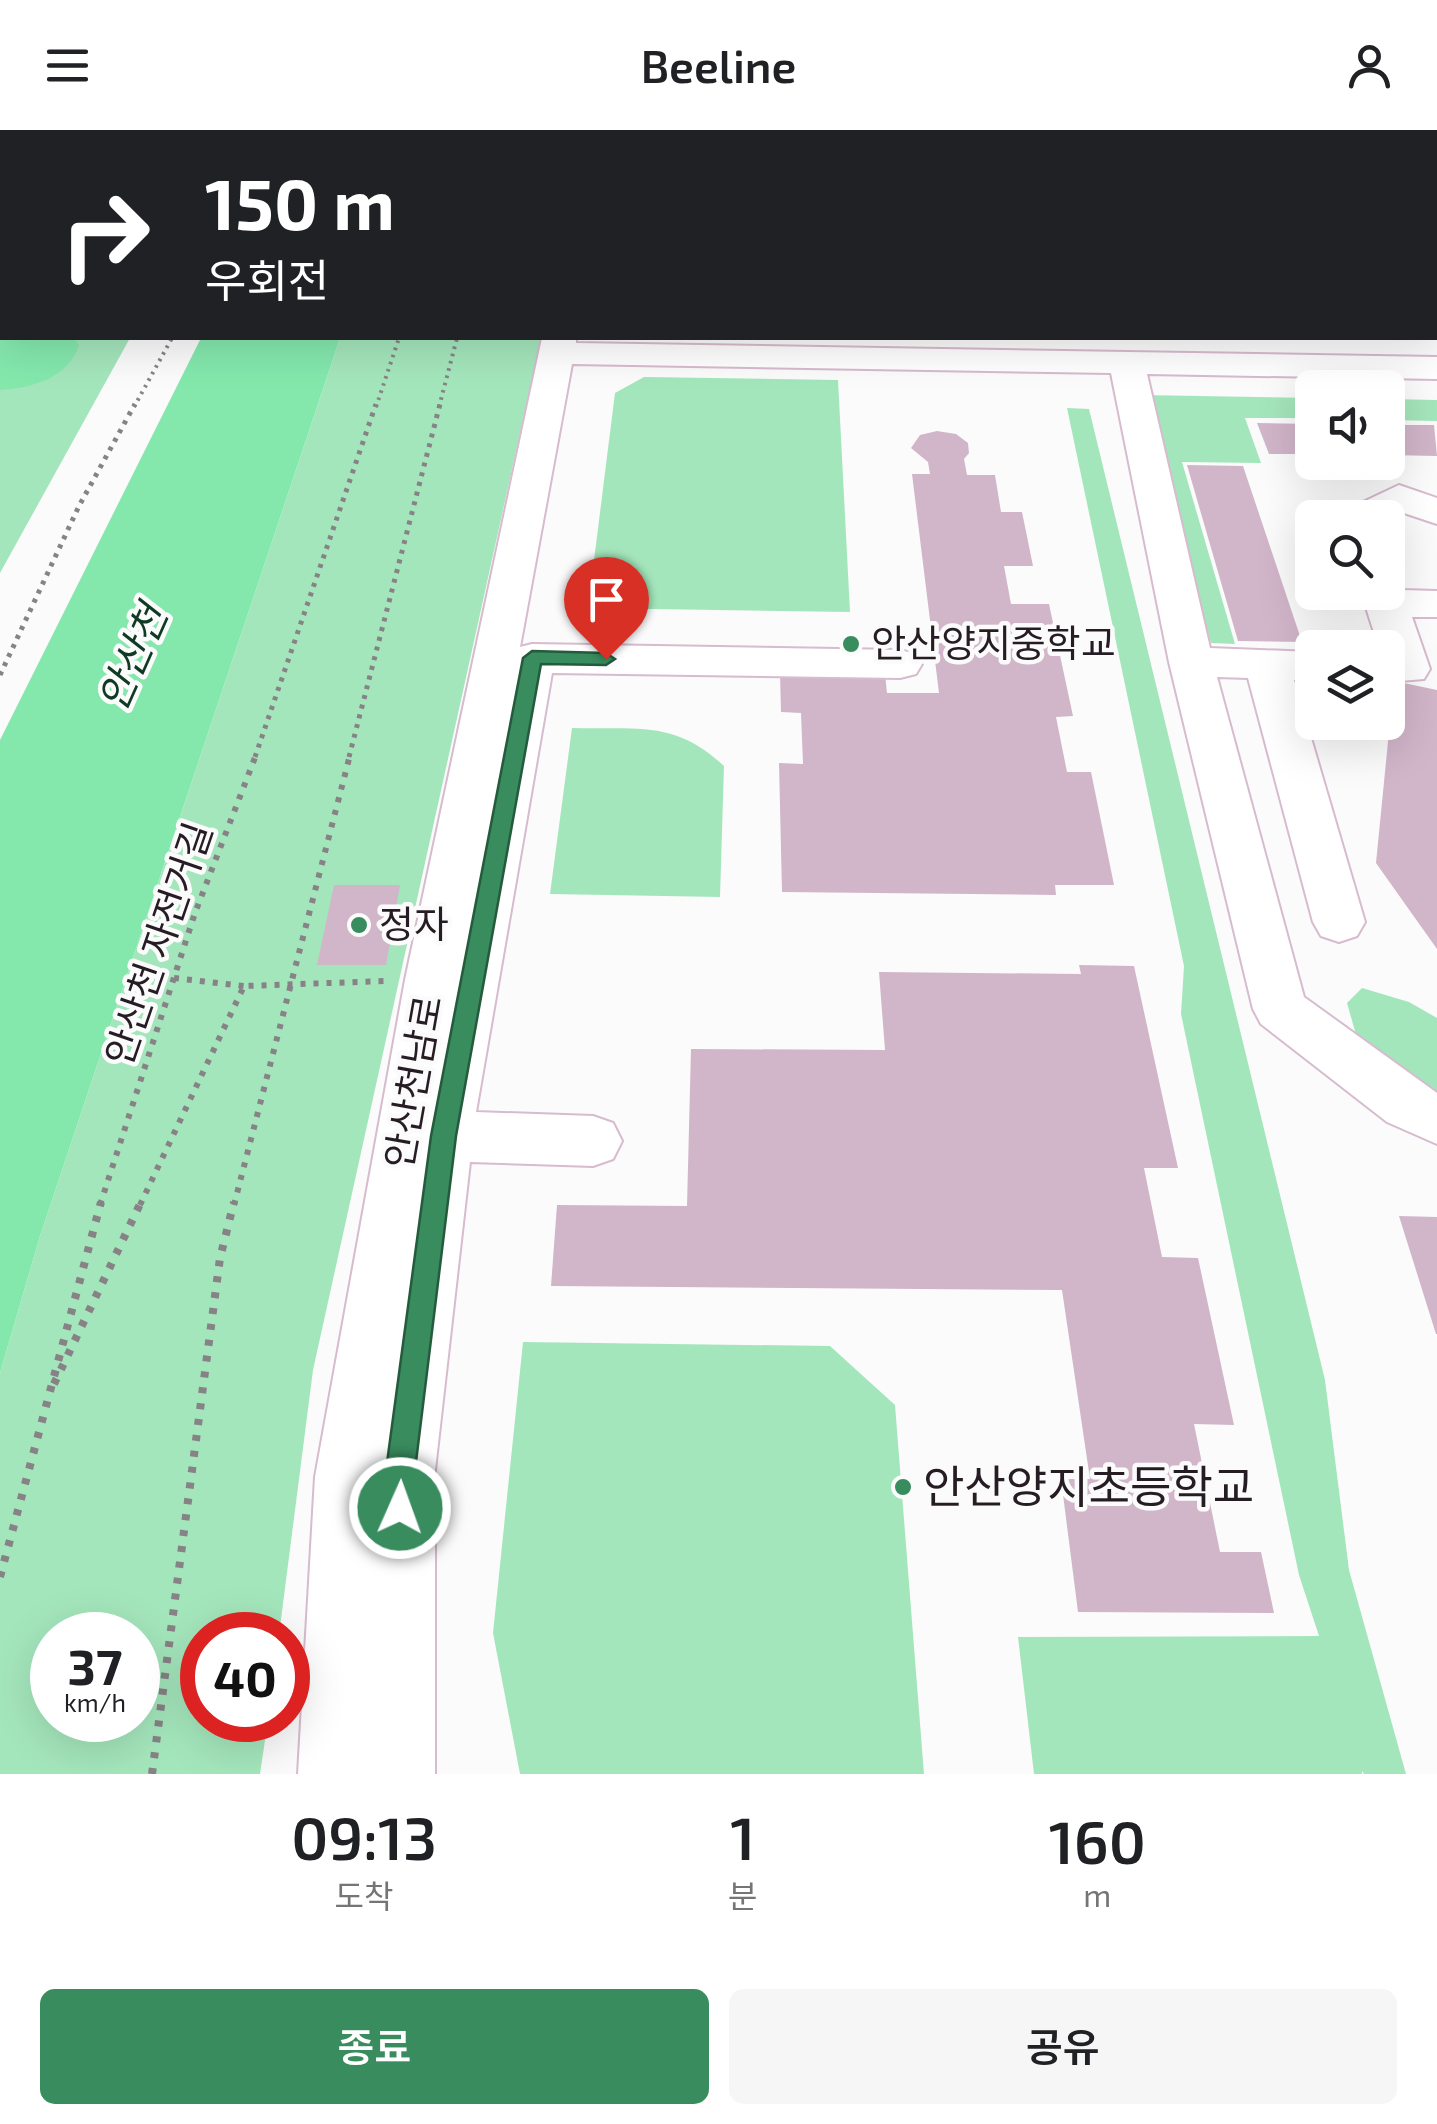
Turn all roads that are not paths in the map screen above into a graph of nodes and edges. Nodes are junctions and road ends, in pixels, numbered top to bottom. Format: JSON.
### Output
{"nodes":[{"id":1,"x":574,"y":345,"type":"edge"},
{"id":2,"x":858,"y":348,"type":"edge"},
{"id":3,"x":1127,"y":363,"type":"junction"},
{"id":4,"x":1437,"y":368,"type":"edge"},
{"id":5,"x":1393,"y":500,"type":"edge"},
{"id":6,"x":1437,"y":512,"type":"edge"},
{"id":7,"x":1405,"y":600,"type":"edge"},
{"id":8,"x":1437,"y":604,"type":"edge"},
{"id":9,"x":532,"y":658,"type":"junction"},
{"id":10,"x":1191,"y":662,"type":"junction"},
{"id":11,"x":900,"y":664,"type":"dead end"},
{"id":12,"x":1290,"y":665,"type":"edge"},
{"id":13,"x":1339,"y":922,"type":"dead end"},
{"id":14,"x":1437,"y":1120,"type":"edge"},
{"id":15,"x":424,"y":1136,"type":"junction"},
{"id":16,"x":593,"y":1141,"type":"dead end"},
{"id":17,"x":336,"y":1774,"type":"edge"},
{"id":18,"x":398,"y":1774,"type":"edge"}],
"edges":[{"from":1,"to":2,"type":"street"},
{"from":1,"to":9,"type":"street","name":"안산천남로"},
{"from":1,"to":15,"type":"street","name":"안산천남로"},
{"from":2,"to":3,"type":"street"},
{"from":3,"to":4,"type":"street"},
{"from":3,"to":10,"type":"street"},
{"from":5,"to":6,"type":"street"},
{"from":7,"to":8,"type":"street"},
{"from":9,"to":11,"type":"street"},
{"from":9,"to":15,"type":"street","name":"안산천남로"},
{"from":10,"to":12,"type":"street"},
{"from":10,"to":14,"type":"street"},
{"from":12,"to":13,"type":"street"},
{"from":15,"to":16,"type":"street"},
{"from":15,"to":17,"type":"street","name":"안산천남로"},
{"from":15,"to":18,"type":"street","name":"안산천남로"}]}
